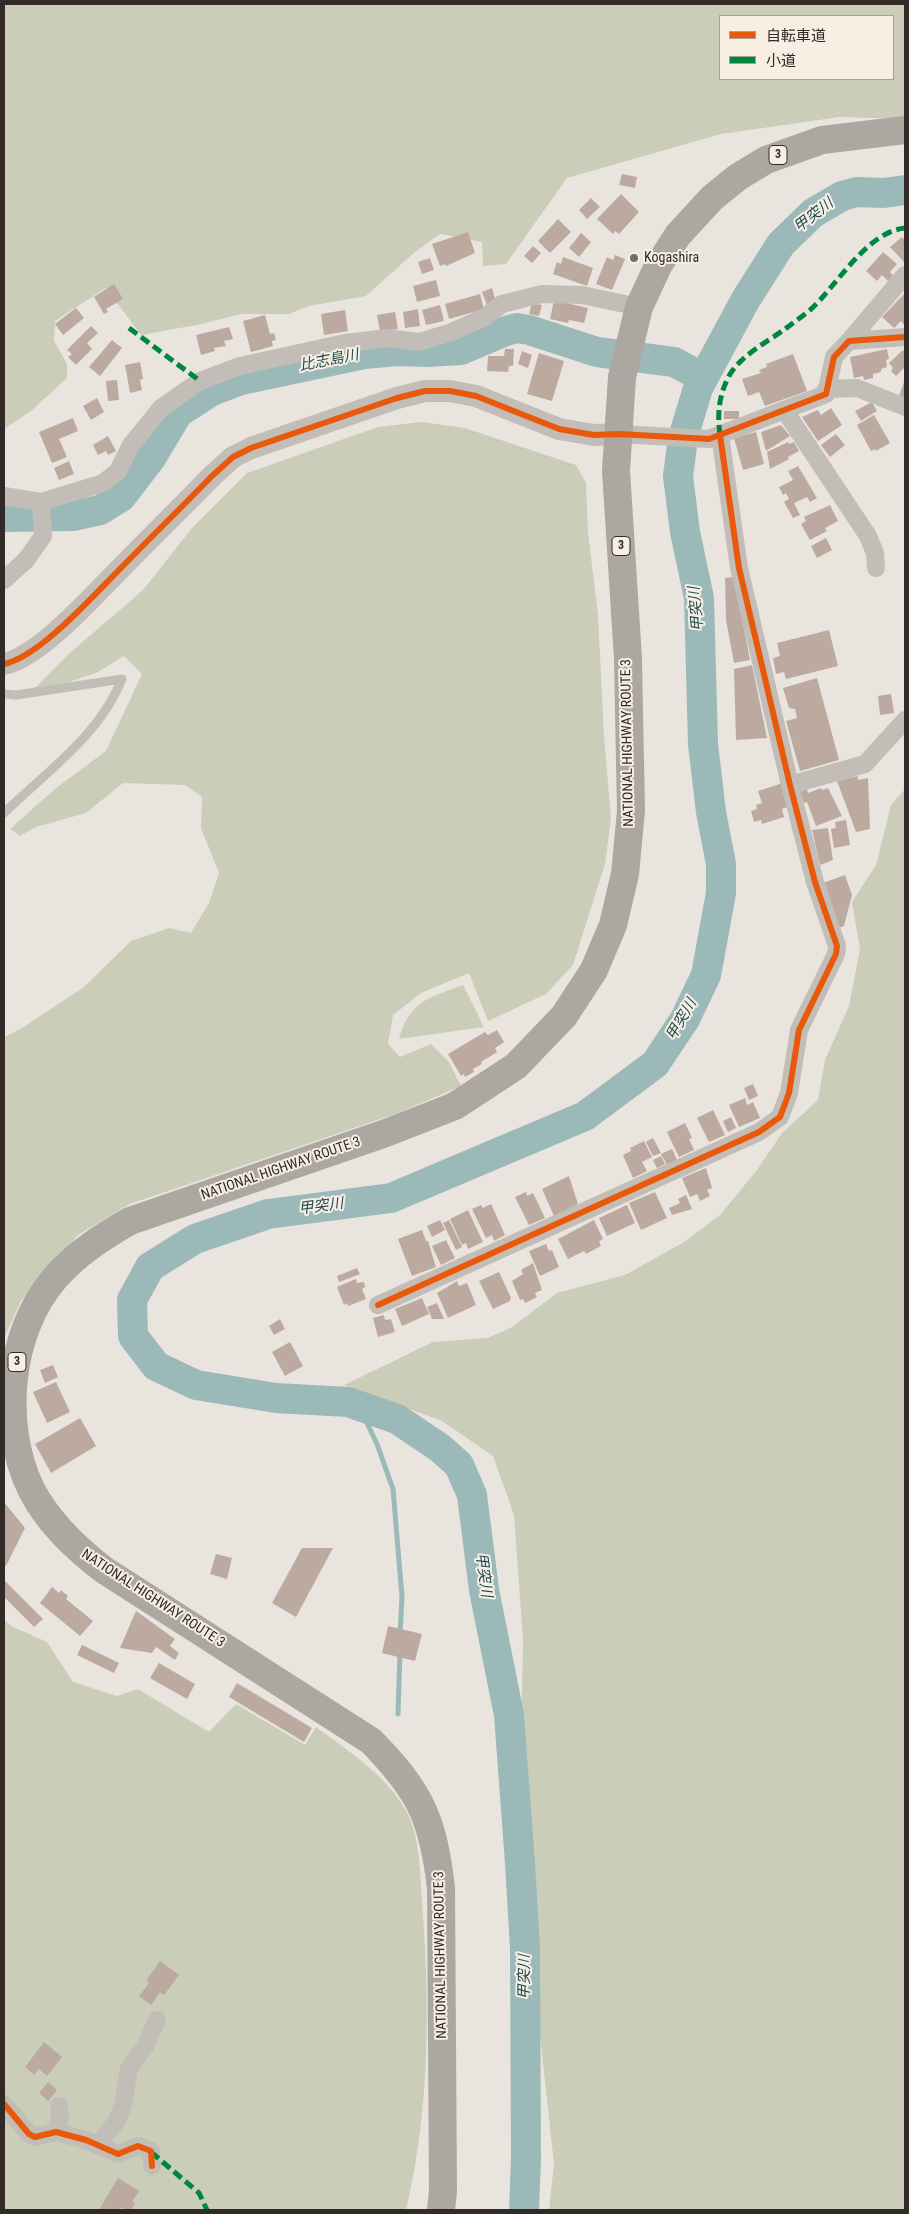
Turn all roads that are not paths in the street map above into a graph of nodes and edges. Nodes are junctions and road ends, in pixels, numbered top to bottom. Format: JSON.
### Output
{"nodes":[{"id":1,"x":905,"y":130,"type":"edge"},
{"id":2,"x":905,"y":276,"type":"edge"},
{"id":3,"x":639,"y":307,"type":"junction"},
{"id":4,"x":905,"y":337,"type":"edge"},
{"id":5,"x":849,"y":341,"type":"junction"},
{"id":6,"x":826,"y":389,"type":"junction"},
{"id":7,"x":905,"y":407,"type":"edge"},
{"id":8,"x":785,"y":411,"type":"junction"},
{"id":9,"x":629,"y":434,"type":"junction"},
{"id":10,"x":714,"y":437,"type":"junction"},
{"id":11,"x":4,"y":496,"type":"edge"},
{"id":12,"x":41,"y":502,"type":"junction"},
{"id":13,"x":876,"y":568,"type":"dead end"},
{"id":14,"x":4,"y":580,"type":"edge"},
{"id":15,"x":4,"y":664,"type":"edge"},
{"id":16,"x":4,"y":694,"type":"edge"},
{"id":17,"x":905,"y":720,"type":"edge"},
{"id":18,"x":790,"y":785,"type":"junction"},
{"id":19,"x":4,"y":813,"type":"edge"},
{"id":20,"x":378,"y":1305,"type":"dead end"},
{"id":21,"x":157,"y":2020,"type":"dead end"},
{"id":22,"x":4,"y":2104,"type":"edge"},
{"id":23,"x":59,"y":2106,"type":"dead end"},
{"id":24,"x":56,"y":2132,"type":"junction"},
{"id":25,"x":98,"y":2145,"type":"junction"},
{"id":26,"x":152,"y":2166,"type":"dead end"},
{"id":27,"x":441,"y":2210,"type":"edge"}],
"edges":[{"from":1,"to":3,"type":"highway","name":"NATIONAL HIGHWAY ROUTE 3","number":"3"},
{"from":2,"to":5,"type":"street"},
{"from":3,"to":9,"type":"highway","name":"NATIONAL HIGHWAY ROUTE 3","number":"3"},
{"from":3,"to":12,"type":"street"},
{"from":4,"to":5,"type":"street"},
{"from":5,"to":6,"type":"street"},
{"from":6,"to":7,"type":"street"},
{"from":6,"to":8,"type":"street"},
{"from":8,"to":10,"type":"street"},
{"from":8,"to":13,"type":"street"},
{"from":9,"to":10,"type":"street"},
{"from":9,"to":15,"type":"street"},
{"from":9,"to":27,"type":"highway","name":"NATIONAL HIGHWAY ROUTE 3","number":"3"},
{"from":10,"to":18,"type":"street"},
{"from":11,"to":12,"type":"street"},
{"from":12,"to":14,"type":"street"},
{"from":16,"to":19,"type":"lane"},
{"from":17,"to":18,"type":"street"},
{"from":18,"to":20,"type":"street"},
{"from":21,"to":25,"type":"street"},
{"from":22,"to":24,"type":"street"},
{"from":23,"to":24,"type":"street"},
{"from":24,"to":25,"type":"street"},
{"from":25,"to":26,"type":"street"}]}
